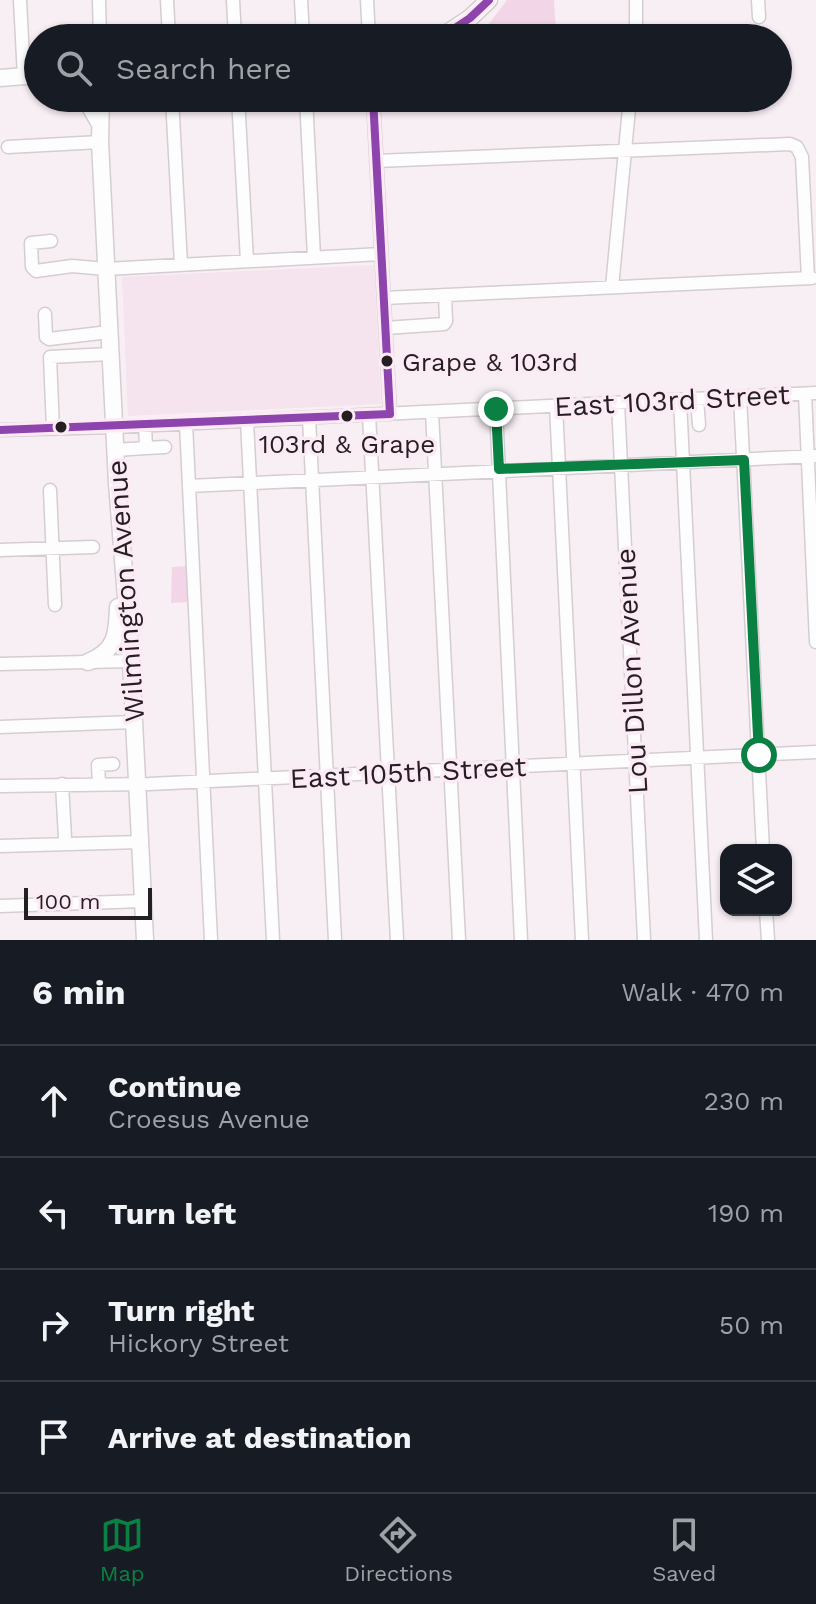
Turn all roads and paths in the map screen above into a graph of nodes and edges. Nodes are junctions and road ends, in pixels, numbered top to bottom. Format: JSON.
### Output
{"nodes":[{"id":1,"x":20,"y":0,"type":"edge"},
{"id":2,"x":99,"y":0,"type":"edge"},
{"id":3,"x":167,"y":0,"type":"edge"},
{"id":4,"x":233,"y":0,"type":"edge"},
{"id":5,"x":301,"y":0,"type":"edge"},
{"id":6,"x":367,"y":0,"type":"edge"},
{"id":7,"x":489,"y":0,"type":"edge"},
{"id":8,"x":636,"y":0,"type":"edge"},
{"id":9,"x":758,"y":0,"type":"edge"},
{"id":10,"x":759,"y":17,"type":"dead end"},
{"id":11,"x":24,"y":24,"type":"edge"},
{"id":12,"x":100,"y":24,"type":"edge"},
{"id":13,"x":168,"y":24,"type":"edge"},
{"id":14,"x":234,"y":24,"type":"edge"},
{"id":15,"x":302,"y":24,"type":"edge"},
{"id":16,"x":368,"y":24,"type":"edge"},
{"id":17,"x":461,"y":24,"type":"edge"},
{"id":18,"x":636,"y":24,"type":"edge"},
{"id":19,"x":24,"y":77,"type":"edge"},
{"id":20,"x":0,"y":78,"type":"edge"},
{"id":21,"x":93,"y":112,"type":"edge"},
{"id":22,"x":100,"y":112,"type":"edge"},
{"id":23,"x":173,"y":112,"type":"edge"},
{"id":24,"x":239,"y":112,"type":"edge"},
{"id":25,"x":307,"y":112,"type":"edge"},
{"id":26,"x":374,"y":112,"type":"edge"},
{"id":27,"x":629,"y":112,"type":"edge"},
{"id":28,"x":100,"y":125,"type":"junction"},
{"id":29,"x":100,"y":142,"type":"junction"},
{"id":30,"x":8,"y":147,"type":"dead end"},
{"id":31,"x":626,"y":149,"type":"junction"},
{"id":32,"x":376,"y":161,"type":"junction"},
{"id":33,"x":810,"y":188,"type":"edge"},
{"id":34,"x":51,"y":241,"type":"dead end"},
{"id":35,"x":381,"y":254,"type":"junction"},
{"id":36,"x":314,"y":257,"type":"junction"},
{"id":37,"x":247,"y":261,"type":"junction"},
{"id":38,"x":181,"y":265,"type":"junction"},
{"id":39,"x":97,"y":269,"type":"junction"},
{"id":40,"x":812,"y":278,"type":"edge"},
{"id":41,"x":612,"y":287,"type":"junction"},
{"id":42,"x":445,"y":295,"type":"junction"},
{"id":43,"x":384,"y":298,"type":"junction"},
{"id":44,"x":45,"y":314,"type":"dead end"},
{"id":45,"x":385,"y":328,"type":"junction"},
{"id":46,"x":109,"y":341,"type":"junction"},
{"id":47,"x":810,"y":394,"type":"edge"},
{"id":48,"x":740,"y":397,"type":"junction"},
{"id":49,"x":697,"y":399,"type":"junction"},
{"id":50,"x":680,"y":400,"type":"junction"},
{"id":51,"x":618,"y":403,"type":"junction"},
{"id":52,"x":556,"y":406,"type":"junction"},
{"id":53,"x":496,"y":409,"type":"junction"},
{"id":54,"x":432,"y":412,"type":"junction"},
{"id":55,"x":390,"y":414,"type":"junction"},
{"id":56,"x":369,"y":415,"type":"junction"},
{"id":57,"x":309,"y":418,"type":"junction"},
{"id":58,"x":247,"y":421,"type":"junction"},
{"id":59,"x":186,"y":424,"type":"junction"},
{"id":60,"x":699,"y":425,"type":"dead end"},
{"id":61,"x":145,"y":426,"type":"junction"},
{"id":62,"x":114,"y":427,"type":"junction"},
{"id":63,"x":53,"y":429,"type":"junction"},
{"id":64,"x":0,"y":430,"type":"edge"},
{"id":65,"x":165,"y":447,"type":"dead end"},
{"id":66,"x":146,"y":448,"type":"junction"},
{"id":67,"x":115,"y":450,"type":"junction"},
{"id":68,"x":812,"y":457,"type":"edge"},
{"id":69,"x":744,"y":460,"type":"junction"},
{"id":70,"x":683,"y":463,"type":"junction"},
{"id":71,"x":621,"y":465,"type":"junction"},
{"id":72,"x":559,"y":467,"type":"junction"},
{"id":73,"x":499,"y":469,"type":"junction"},
{"id":74,"x":437,"y":473,"type":"junction"},
{"id":75,"x":373,"y":476,"type":"junction"},
{"id":76,"x":312,"y":479,"type":"junction"},
{"id":77,"x":250,"y":483,"type":"junction"},
{"id":78,"x":189,"y":486,"type":"junction"},
{"id":79,"x":50,"y":490,"type":"dead end"},
{"id":80,"x":121,"y":545,"type":"junction"},
{"id":81,"x":93,"y":547,"type":"dead end"},
{"id":82,"x":51,"y":548,"type":"junction"},
{"id":83,"x":0,"y":550,"type":"edge"},
{"id":84,"x":55,"y":605,"type":"dead end"},
{"id":85,"x":816,"y":642,"type":"edge"},
{"id":86,"x":131,"y":661,"type":"junction"},
{"id":87,"x":88,"y":662,"type":"junction"},
{"id":88,"x":0,"y":664,"type":"edge"},
{"id":89,"x":134,"y":722,"type":"junction"},
{"id":90,"x":0,"y":727,"type":"edge"},
{"id":91,"x":816,"y":752,"type":"edge"},
{"id":92,"x":759,"y":755,"type":"junction"},
{"id":93,"x":697,"y":758,"type":"junction"},
{"id":94,"x":636,"y":760,"type":"junction"},
{"id":95,"x":113,"y":764,"type":"dead end"},
{"id":96,"x":573,"y":764,"type":"junction"},
{"id":97,"x":512,"y":767,"type":"junction"},
{"id":98,"x":450,"y":770,"type":"junction"},
{"id":99,"x":388,"y":773,"type":"junction"},
{"id":100,"x":326,"y":775,"type":"junction"},
{"id":101,"x":265,"y":778,"type":"junction"},
{"id":102,"x":203,"y":781,"type":"junction"},
{"id":103,"x":137,"y":782,"type":"junction"},
{"id":104,"x":99,"y":783,"type":"junction"},
{"id":105,"x":62,"y":784,"type":"junction"},
{"id":106,"x":0,"y":786,"type":"edge"},
{"id":107,"x":65,"y":838,"type":"dead end"},
{"id":108,"x":140,"y":842,"type":"junction"},
{"id":109,"x":763,"y":844,"type":"edge"},
{"id":110,"x":0,"y":846,"type":"edge"},
{"id":111,"x":143,"y":901,"type":"junction"},
{"id":112,"x":0,"y":906,"type":"edge"},
{"id":113,"x":766,"y":916,"type":"edge"},
{"id":114,"x":145,"y":940,"type":"edge"},
{"id":115,"x":211,"y":940,"type":"edge"},
{"id":116,"x":273,"y":940,"type":"edge"},
{"id":117,"x":335,"y":940,"type":"edge"},
{"id":118,"x":397,"y":940,"type":"edge"},
{"id":119,"x":459,"y":940,"type":"edge"},
{"id":120,"x":521,"y":940,"type":"edge"},
{"id":121,"x":582,"y":940,"type":"edge"},
{"id":122,"x":644,"y":940,"type":"edge"},
{"id":123,"x":706,"y":940,"type":"edge"},
{"id":124,"x":768,"y":940,"type":"edge"}],
"edges":[{"from":1,"to":11,"type":"street"},
{"from":2,"to":12,"type":"street"},
{"from":3,"to":13,"type":"street"},
{"from":4,"to":14,"type":"street"},
{"from":5,"to":15,"type":"street"},
{"from":6,"to":16,"type":"street"},
{"from":7,"to":17,"type":"main road"},
{"from":8,"to":18,"type":"street"},
{"from":9,"to":10,"type":"street"},
{"from":19,"to":20,"type":"main road"},
{"from":21,"to":28,"type":"main road"},
{"from":22,"to":28,"type":"main road","name":"Wilmington Avenue"},
{"from":23,"to":38,"type":"street"},
{"from":24,"to":37,"type":"street"},
{"from":25,"to":36,"type":"street"},
{"from":26,"to":32,"type":"street"},
{"from":27,"to":31,"type":"street"},
{"from":28,"to":29,"type":"main road","name":"Wilmington Avenue"},
{"from":29,"to":30,"type":"street"},
{"from":29,"to":39,"type":"main road","name":"Wilmington Avenue"},
{"from":31,"to":32,"type":"street"},
{"from":31,"to":33,"type":"street"},
{"from":31,"to":41,"type":"street"},
{"from":32,"to":35,"type":"street"},
{"from":33,"to":40,"type":"street"},
{"from":34,"to":39,"type":"street"},
{"from":35,"to":36,"type":"street"},
{"from":35,"to":43,"type":"street"},
{"from":36,"to":37,"type":"street"},
{"from":37,"to":38,"type":"street"},
{"from":38,"to":39,"type":"street"},
{"from":39,"to":46,"type":"main road","name":"Wilmington Avenue"},
{"from":40,"to":41,"type":"street"},
{"from":41,"to":42,"type":"street"},
{"from":42,"to":43,"type":"street"},
{"from":42,"to":45,"type":"street"},
{"from":43,"to":45,"type":"street"},
{"from":44,"to":46,"type":"street"},
{"from":45,"to":55,"type":"street"},
{"from":46,"to":62,"type":"main road","name":"Wilmington Avenue"},
{"from":46,"to":63,"type":"street"},
{"from":47,"to":48,"type":"street","name":"East 103rd Street"},
{"from":47,"to":68,"type":"street"},
{"from":48,"to":49,"type":"street","name":"East 103rd Street"},
{"from":48,"to":69,"type":"street"},
{"from":49,"to":50,"type":"street","name":"East 103rd Street"},
{"from":49,"to":60,"type":"street"},
{"from":50,"to":51,"type":"street","name":"East 103rd Street"},
{"from":50,"to":70,"type":"street"},
{"from":51,"to":52,"type":"street","name":"East 103rd Street"},
{"from":51,"to":71,"type":"street","name":"Lou Dillon Avenue"},
{"from":52,"to":53,"type":"street","name":"East 103rd Street"},
{"from":52,"to":72,"type":"street"},
{"from":53,"to":54,"type":"street","name":"East 103rd Street"},
{"from":53,"to":73,"type":"street"},
{"from":54,"to":55,"type":"street","name":"East 103rd Street"},
{"from":54,"to":74,"type":"street"},
{"from":55,"to":56,"type":"street","name":"East 103rd Street"},
{"from":56,"to":57,"type":"street","name":"East 103rd Street"},
{"from":56,"to":75,"type":"street"},
{"from":57,"to":58,"type":"street","name":"East 103rd Street"},
{"from":57,"to":76,"type":"street"},
{"from":58,"to":59,"type":"street","name":"East 103rd Street"},
{"from":58,"to":77,"type":"street"},
{"from":59,"to":61,"type":"street","name":"East 103rd Street"},
{"from":59,"to":78,"type":"street"},
{"from":61,"to":62,"type":"street","name":"East 103rd Street"},
{"from":61,"to":66,"type":"street"},
{"from":62,"to":63,"type":"street","name":"East 103rd Street"},
{"from":62,"to":67,"type":"main road","name":"Wilmington Avenue"},
{"from":63,"to":64,"type":"street","name":"East 103rd Street"},
{"from":65,"to":66,"type":"street"},
{"from":66,"to":67,"type":"street"},
{"from":67,"to":80,"type":"main road","name":"Wilmington Avenue"},
{"from":68,"to":69,"type":"street"},
{"from":68,"to":85,"type":"street"},
{"from":69,"to":70,"type":"street"},
{"from":69,"to":92,"type":"street"},
{"from":70,"to":71,"type":"street"},
{"from":70,"to":93,"type":"street"},
{"from":71,"to":72,"type":"street"},
{"from":71,"to":94,"type":"street","name":"Lou Dillon Avenue"},
{"from":72,"to":73,"type":"street"},
{"from":72,"to":96,"type":"street"},
{"from":73,"to":74,"type":"street"},
{"from":73,"to":97,"type":"street"},
{"from":74,"to":75,"type":"street"},
{"from":74,"to":98,"type":"street"},
{"from":75,"to":76,"type":"street"},
{"from":75,"to":99,"type":"street"},
{"from":76,"to":77,"type":"street"},
{"from":76,"to":100,"type":"street"},
{"from":77,"to":78,"type":"street"},
{"from":77,"to":101,"type":"street"},
{"from":78,"to":102,"type":"street"},
{"from":79,"to":82,"type":"street"},
{"from":80,"to":86,"type":"main road","name":"Wilmington Avenue"},
{"from":80,"to":87,"type":"main road"},
{"from":81,"to":82,"type":"street"},
{"from":82,"to":83,"type":"street"},
{"from":82,"to":84,"type":"street"},
{"from":86,"to":87,"type":"street"},
{"from":86,"to":89,"type":"main road","name":"Wilmington Avenue"},
{"from":87,"to":88,"type":"street"},
{"from":89,"to":90,"type":"street"},
{"from":89,"to":103,"type":"main road","name":"Wilmington Avenue"},
{"from":91,"to":92,"type":"street","name":"East 105th Street"},
{"from":92,"to":93,"type":"street","name":"East 105th Street"},
{"from":92,"to":109,"type":"street"},
{"from":93,"to":94,"type":"street","name":"East 105th Street"},
{"from":93,"to":123,"type":"street"},
{"from":94,"to":96,"type":"street","name":"East 105th Street"},
{"from":94,"to":122,"type":"street","name":"Lou Dillon Avenue"},
{"from":95,"to":104,"type":"street"},
{"from":96,"to":97,"type":"street","name":"East 105th Street"},
{"from":96,"to":121,"type":"street"},
{"from":97,"to":98,"type":"street","name":"East 105th Street"},
{"from":97,"to":120,"type":"street"},
{"from":98,"to":99,"type":"street","name":"East 105th Street"},
{"from":98,"to":119,"type":"street"},
{"from":99,"to":100,"type":"street","name":"East 105th Street"},
{"from":99,"to":118,"type":"street"},
{"from":100,"to":101,"type":"street","name":"East 105th Street"},
{"from":100,"to":117,"type":"street"},
{"from":101,"to":102,"type":"street","name":"East 105th Street"},
{"from":101,"to":116,"type":"street"},
{"from":102,"to":103,"type":"street","name":"East 105th Street"},
{"from":102,"to":115,"type":"street"},
{"from":103,"to":104,"type":"street","name":"East 105th Street"},
{"from":103,"to":108,"type":"main road","name":"Wilmington Avenue"},
{"from":104,"to":105,"type":"street","name":"East 105th Street"},
{"from":105,"to":106,"type":"street","name":"East 105th Street"},
{"from":105,"to":107,"type":"street"},
{"from":108,"to":110,"type":"street"},
{"from":108,"to":111,"type":"main road","name":"Wilmington Avenue"},
{"from":111,"to":112,"type":"street"},
{"from":111,"to":114,"type":"main road","name":"Wilmington Avenue"},
{"from":113,"to":124,"type":"street"}]}
